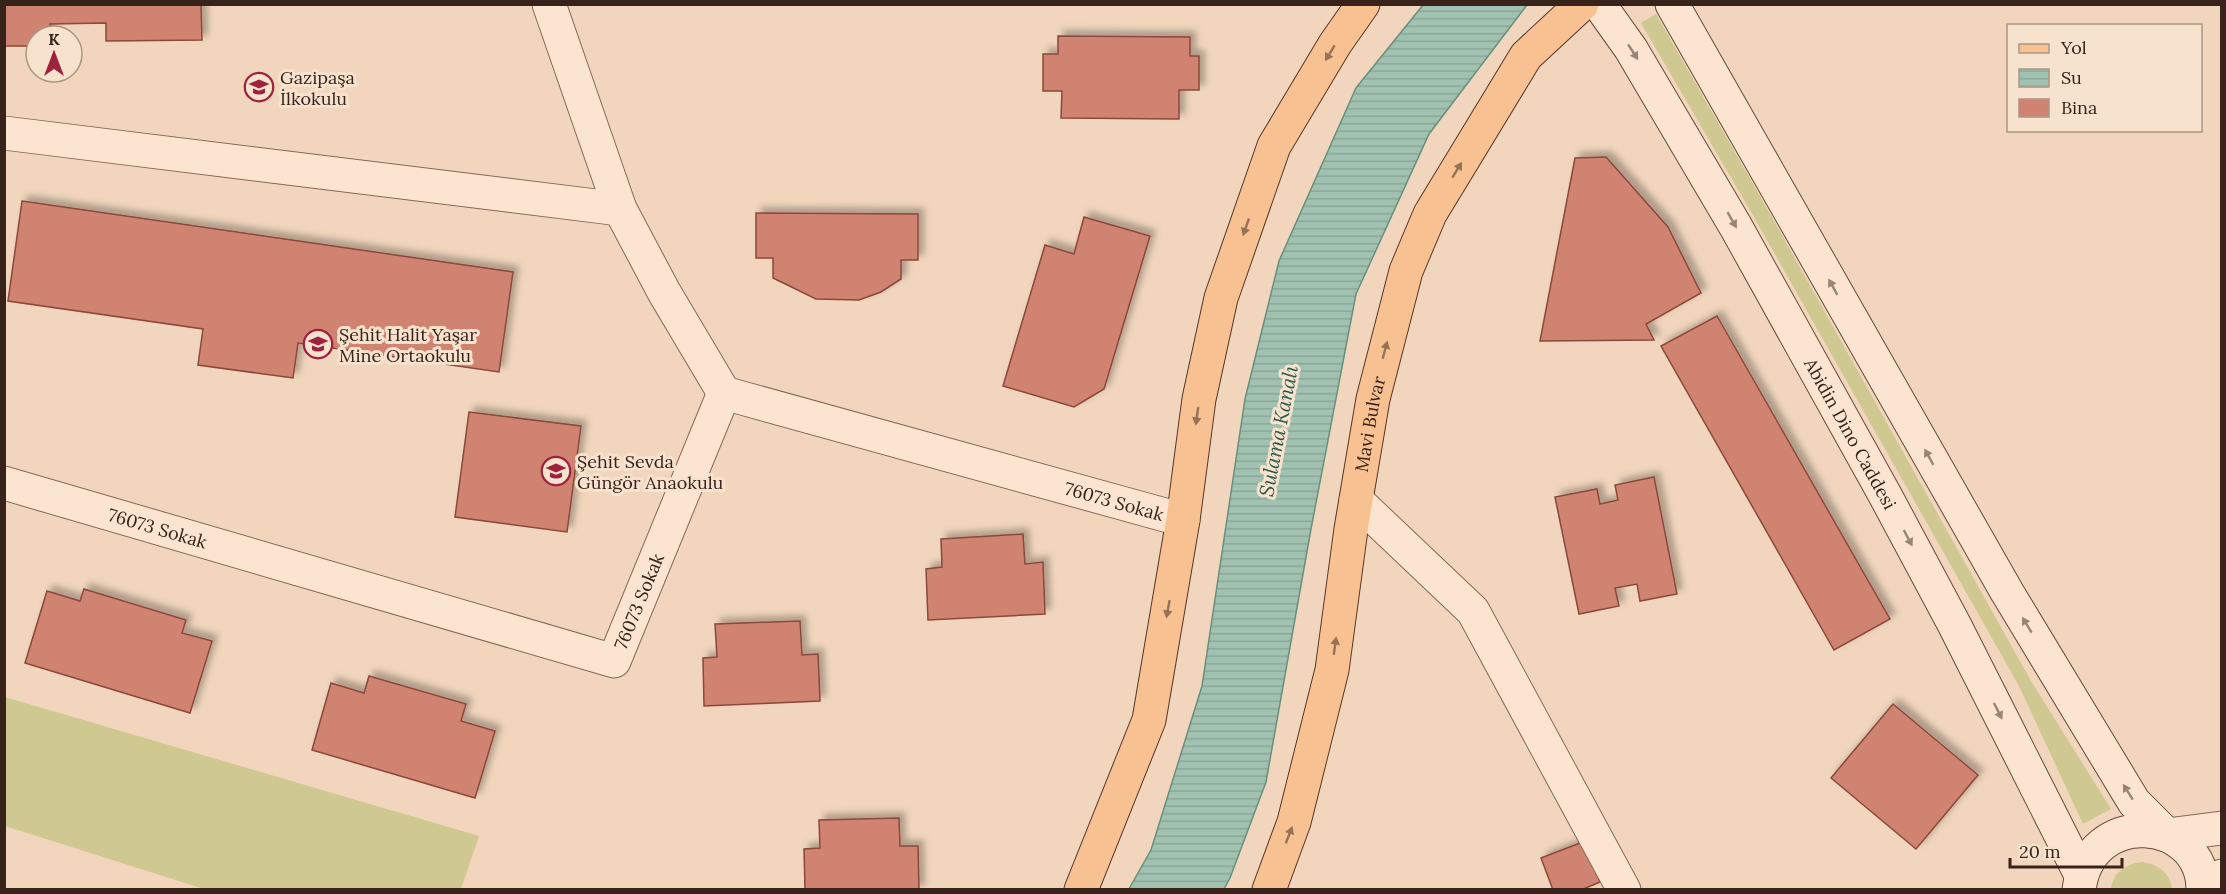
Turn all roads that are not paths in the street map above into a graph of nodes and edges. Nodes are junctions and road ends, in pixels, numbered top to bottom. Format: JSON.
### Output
{"nodes":[{"id":1,"x":549,"y":4,"type":"edge"},
{"id":2,"x":1363,"y":4,"type":"edge"},
{"id":3,"x":1582,"y":4,"type":"edge"},
{"id":4,"x":1599,"y":4,"type":"edge"},
{"id":5,"x":1672,"y":4,"type":"edge"},
{"id":6,"x":4,"y":133,"type":"edge"},
{"id":7,"x":620,"y":209,"type":"junction"},
{"id":8,"x":724,"y":393,"type":"junction"},
{"id":9,"x":7,"y":491,"type":"edge"},
{"id":10,"x":1356,"y":500,"type":"junction"},
{"id":11,"x":1183,"y":520,"type":"junction"},
{"id":12,"x":2222,"y":828,"type":"edge"},
{"id":13,"x":2167,"y":835,"type":"junction"},
{"id":14,"x":2080,"y":882,"type":"edge"},
{"id":15,"x":2208,"y":884,"type":"edge"},
{"id":16,"x":1081,"y":890,"type":"edge"},
{"id":17,"x":1269,"y":890,"type":"edge"},
{"id":18,"x":1624,"y":890,"type":"edge"},
{"id":19,"x":2051,"y":890,"type":"edge"}],
"edges":[{"from":1,"to":7,"type":"street"},
{"from":2,"to":11,"type":"main road","one_way":true},
{"from":10,"to":3,"type":"main road","name":"Mavi Bulvar","one_way":true},
{"from":4,"to":14,"type":"street","name":"Abidin Dino Caddesi","one_way":true},
{"from":13,"to":5,"type":"street","one_way":true},
{"from":6,"to":7,"type":"street"},
{"from":7,"to":8,"type":"street"},
{"from":8,"to":9,"type":"street","name":"76073 Sokak"},
{"from":8,"to":11,"type":"street","name":"76073 Sokak"},
{"from":17,"to":10,"type":"main road","name":"Mavi Bulvar","one_way":true},
{"from":10,"to":18,"type":"street"},
{"from":11,"to":16,"type":"main road","one_way":true},
{"from":12,"to":13,"type":"street"},
{"from":13,"to":14,"type":"street"},
{"from":13,"to":15,"type":"street"},
{"from":14,"to":19,"type":"street"}]}
